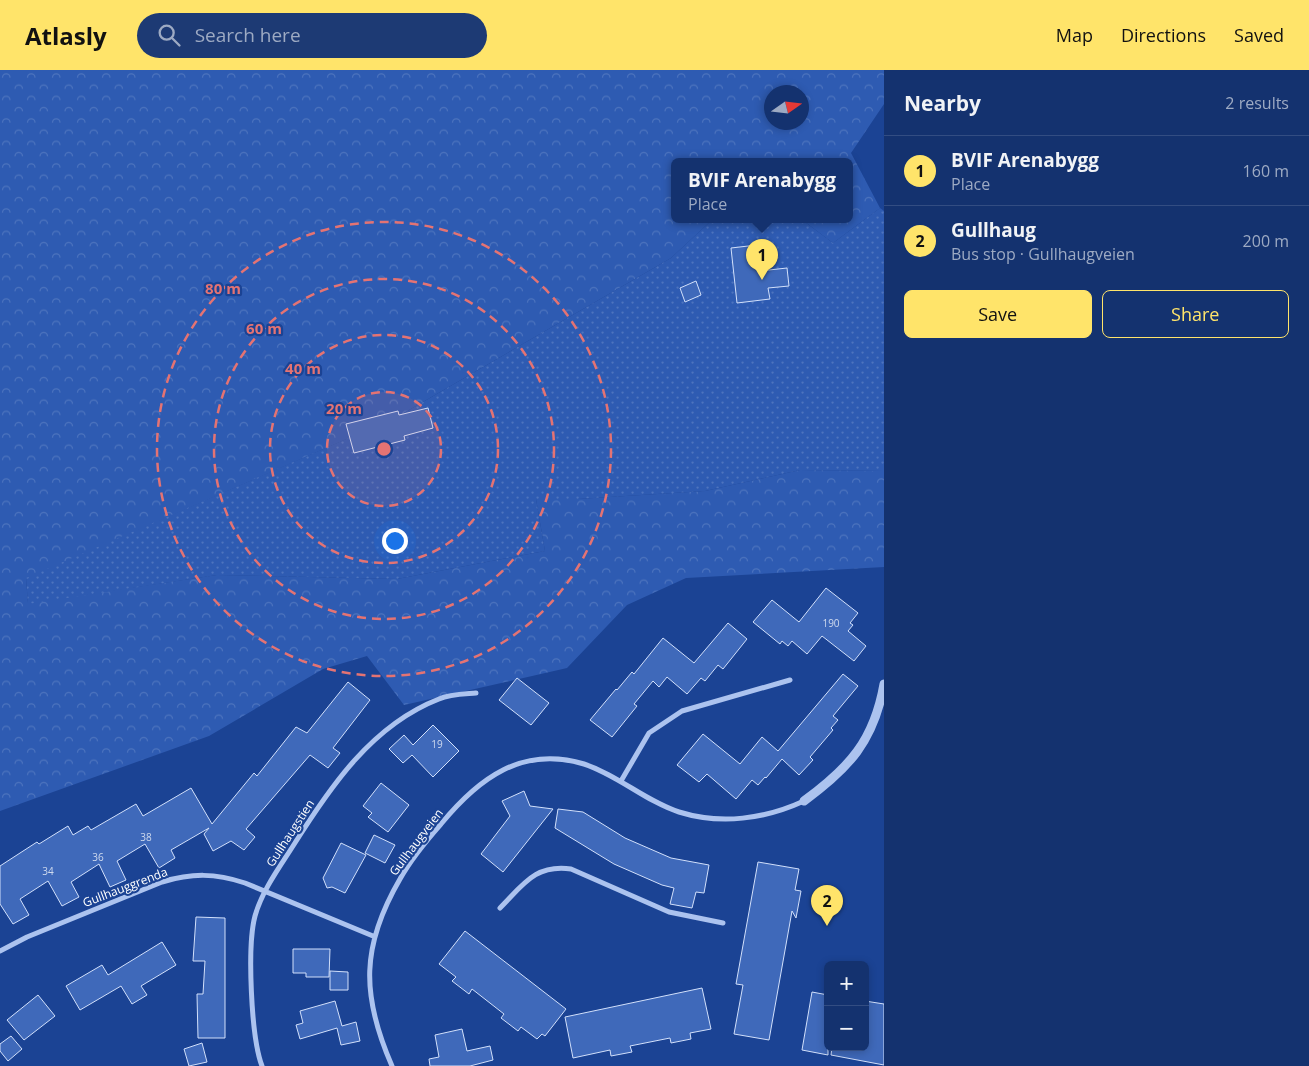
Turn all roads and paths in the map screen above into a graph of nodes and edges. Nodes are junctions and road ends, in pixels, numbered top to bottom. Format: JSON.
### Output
{"nodes":[{"id":1,"x":790,"y":680,"type":"dead end"},
{"id":2,"x":884,"y":684,"type":"edge"},
{"id":3,"x":476,"y":693,"type":"dead end"},
{"id":4,"x":621,"y":781,"type":"junction"},
{"id":5,"x":804,"y":801,"type":"joint"},
{"id":6,"x":265,"y":891,"type":"junction"},
{"id":7,"x":500,"y":908,"type":"dead end"},
{"id":8,"x":723,"y":923,"type":"dead end"},
{"id":9,"x":373,"y":936,"type":"junction"},
{"id":10,"x":0,"y":951,"type":"edge"},
{"id":11,"x":262,"y":1066,"type":"edge"},
{"id":12,"x":392,"y":1066,"type":"edge"}],
"edges":[{"from":1,"to":4,"type":"street"},
{"from":2,"to":5,"type":"street"},
{"from":3,"to":6,"type":"street","name":"Gullhaugstien"},
{"from":4,"to":5,"type":"street","name":"Gullhaugveien"},
{"from":4,"to":9,"type":"street","name":"Gullhaugveien"},
{"from":6,"to":9,"type":"street","name":"Gullhauggrenda"},
{"from":6,"to":10,"type":"street","name":"Gullhauggrenda"},
{"from":6,"to":11,"type":"street","name":"Gullhaugstien"},
{"from":7,"to":8,"type":"street"},
{"from":9,"to":12,"type":"street","name":"Gullhaugveien"}]}
